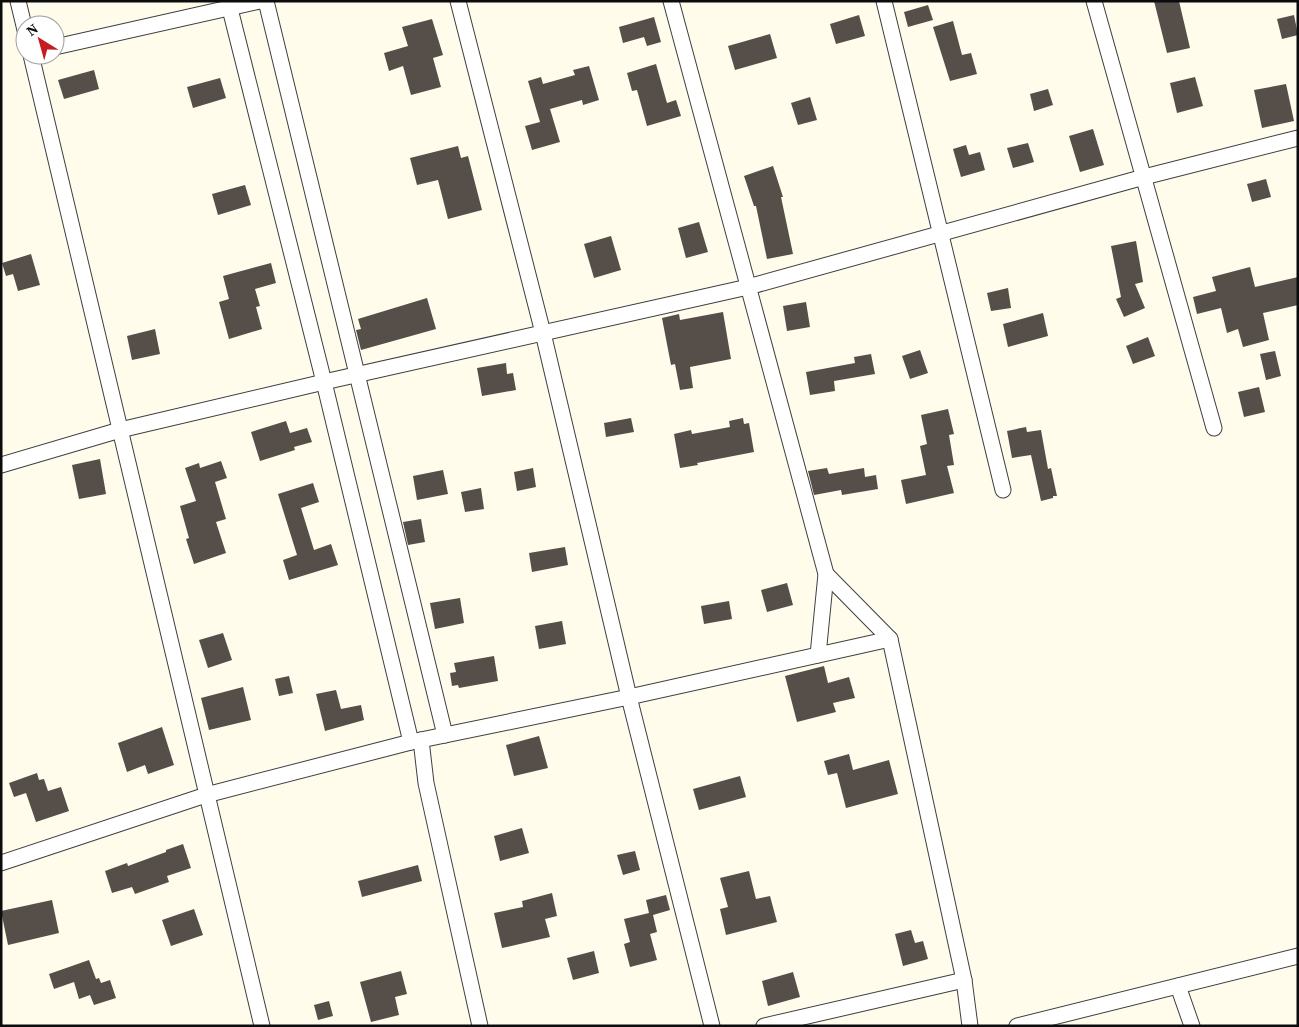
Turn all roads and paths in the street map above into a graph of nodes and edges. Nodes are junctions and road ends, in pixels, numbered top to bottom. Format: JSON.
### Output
{"nodes":[{"id":1,"x":18,"y":1,"type":"edge"},
{"id":2,"x":260,"y":1,"type":"edge"},
{"id":3,"x":266,"y":1,"type":"edge"},
{"id":4,"x":458,"y":1,"type":"edge"},
{"id":5,"x":672,"y":1,"type":"edge"},
{"id":6,"x":884,"y":1,"type":"edge"},
{"id":7,"x":1094,"y":1,"type":"edge"},
{"id":8,"x":229,"y":4,"type":"edge"},
{"id":9,"x":21,"y":15,"type":"edge"},
{"id":10,"x":65,"y":45,"type":"edge"},
{"id":11,"x":33,"y":65,"type":"edge"},
{"id":12,"x":1298,"y":138,"type":"edge"},
{"id":13,"x":1144,"y":177,"type":"junction"},
{"id":14,"x":942,"y":233,"type":"junction"},
{"id":15,"x":748,"y":287,"type":"junction"},
{"id":16,"x":543,"y":333,"type":"junction"},
{"id":17,"x":357,"y":374,"type":"junction"},
{"id":18,"x":324,"y":382,"type":"junction"},
{"id":19,"x":1214,"y":428,"type":"dead end"},
{"id":20,"x":120,"y":430,"type":"junction"},
{"id":21,"x":1,"y":465,"type":"edge"},
{"id":22,"x":1003,"y":490,"type":"dead end"},
{"id":23,"x":826,"y":574,"type":"junction"},
{"id":24,"x":890,"y":639,"type":"junction"},
{"id":25,"x":818,"y":655,"type":"junction"},
{"id":26,"x":629,"y":697,"type":"junction"},
{"id":27,"x":445,"y":735,"type":"junction"},
{"id":28,"x":416,"y":741,"type":"junction"},
{"id":29,"x":206,"y":795,"type":"junction"},
{"id":30,"x":1,"y":862,"type":"edge"},
{"id":31,"x":1298,"y":956,"type":"edge"},
{"id":32,"x":964,"y":980,"type":"junction"},
{"id":33,"x":1178,"y":986,"type":"junction"},
{"id":34,"x":262,"y":1026,"type":"edge"},
{"id":35,"x":480,"y":1026,"type":"edge"},
{"id":36,"x":712,"y":1026,"type":"edge"},
{"id":37,"x":764,"y":1026,"type":"edge"},
{"id":38,"x":970,"y":1026,"type":"edge"},
{"id":39,"x":1016,"y":1026,"type":"edge"},
{"id":40,"x":1192,"y":1026,"type":"edge"}],
"edges":[{"from":1,"to":9,"type":"street"},
{"from":2,"to":8,"type":"street"},
{"from":3,"to":17,"type":"street"},
{"from":4,"to":16,"type":"street"},
{"from":5,"to":15,"type":"street"},
{"from":6,"to":14,"type":"street"},
{"from":7,"to":13,"type":"street"},
{"from":8,"to":10,"type":"street"},
{"from":8,"to":18,"type":"street"},
{"from":11,"to":20,"type":"street"},
{"from":12,"to":13,"type":"street"},
{"from":13,"to":14,"type":"street"},
{"from":13,"to":19,"type":"street"},
{"from":14,"to":15,"type":"street"},
{"from":14,"to":22,"type":"street"},
{"from":15,"to":16,"type":"street"},
{"from":15,"to":23,"type":"street"},
{"from":16,"to":17,"type":"street"},
{"from":16,"to":26,"type":"street"},
{"from":17,"to":18,"type":"street"},
{"from":17,"to":27,"type":"street"},
{"from":18,"to":20,"type":"street"},
{"from":18,"to":28,"type":"street"},
{"from":20,"to":21,"type":"street"},
{"from":20,"to":29,"type":"street"},
{"from":23,"to":24,"type":"street"},
{"from":23,"to":25,"type":"street"},
{"from":24,"to":25,"type":"street"},
{"from":24,"to":32,"type":"street"},
{"from":25,"to":26,"type":"street"},
{"from":26,"to":27,"type":"street"},
{"from":26,"to":36,"type":"street"},
{"from":27,"to":28,"type":"street"},
{"from":28,"to":29,"type":"street"},
{"from":28,"to":35,"type":"street"},
{"from":29,"to":30,"type":"street"},
{"from":29,"to":34,"type":"street"},
{"from":31,"to":33,"type":"street"},
{"from":32,"to":37,"type":"street"},
{"from":32,"to":38,"type":"street"},
{"from":33,"to":39,"type":"street"},
{"from":33,"to":40,"type":"street"}]}
